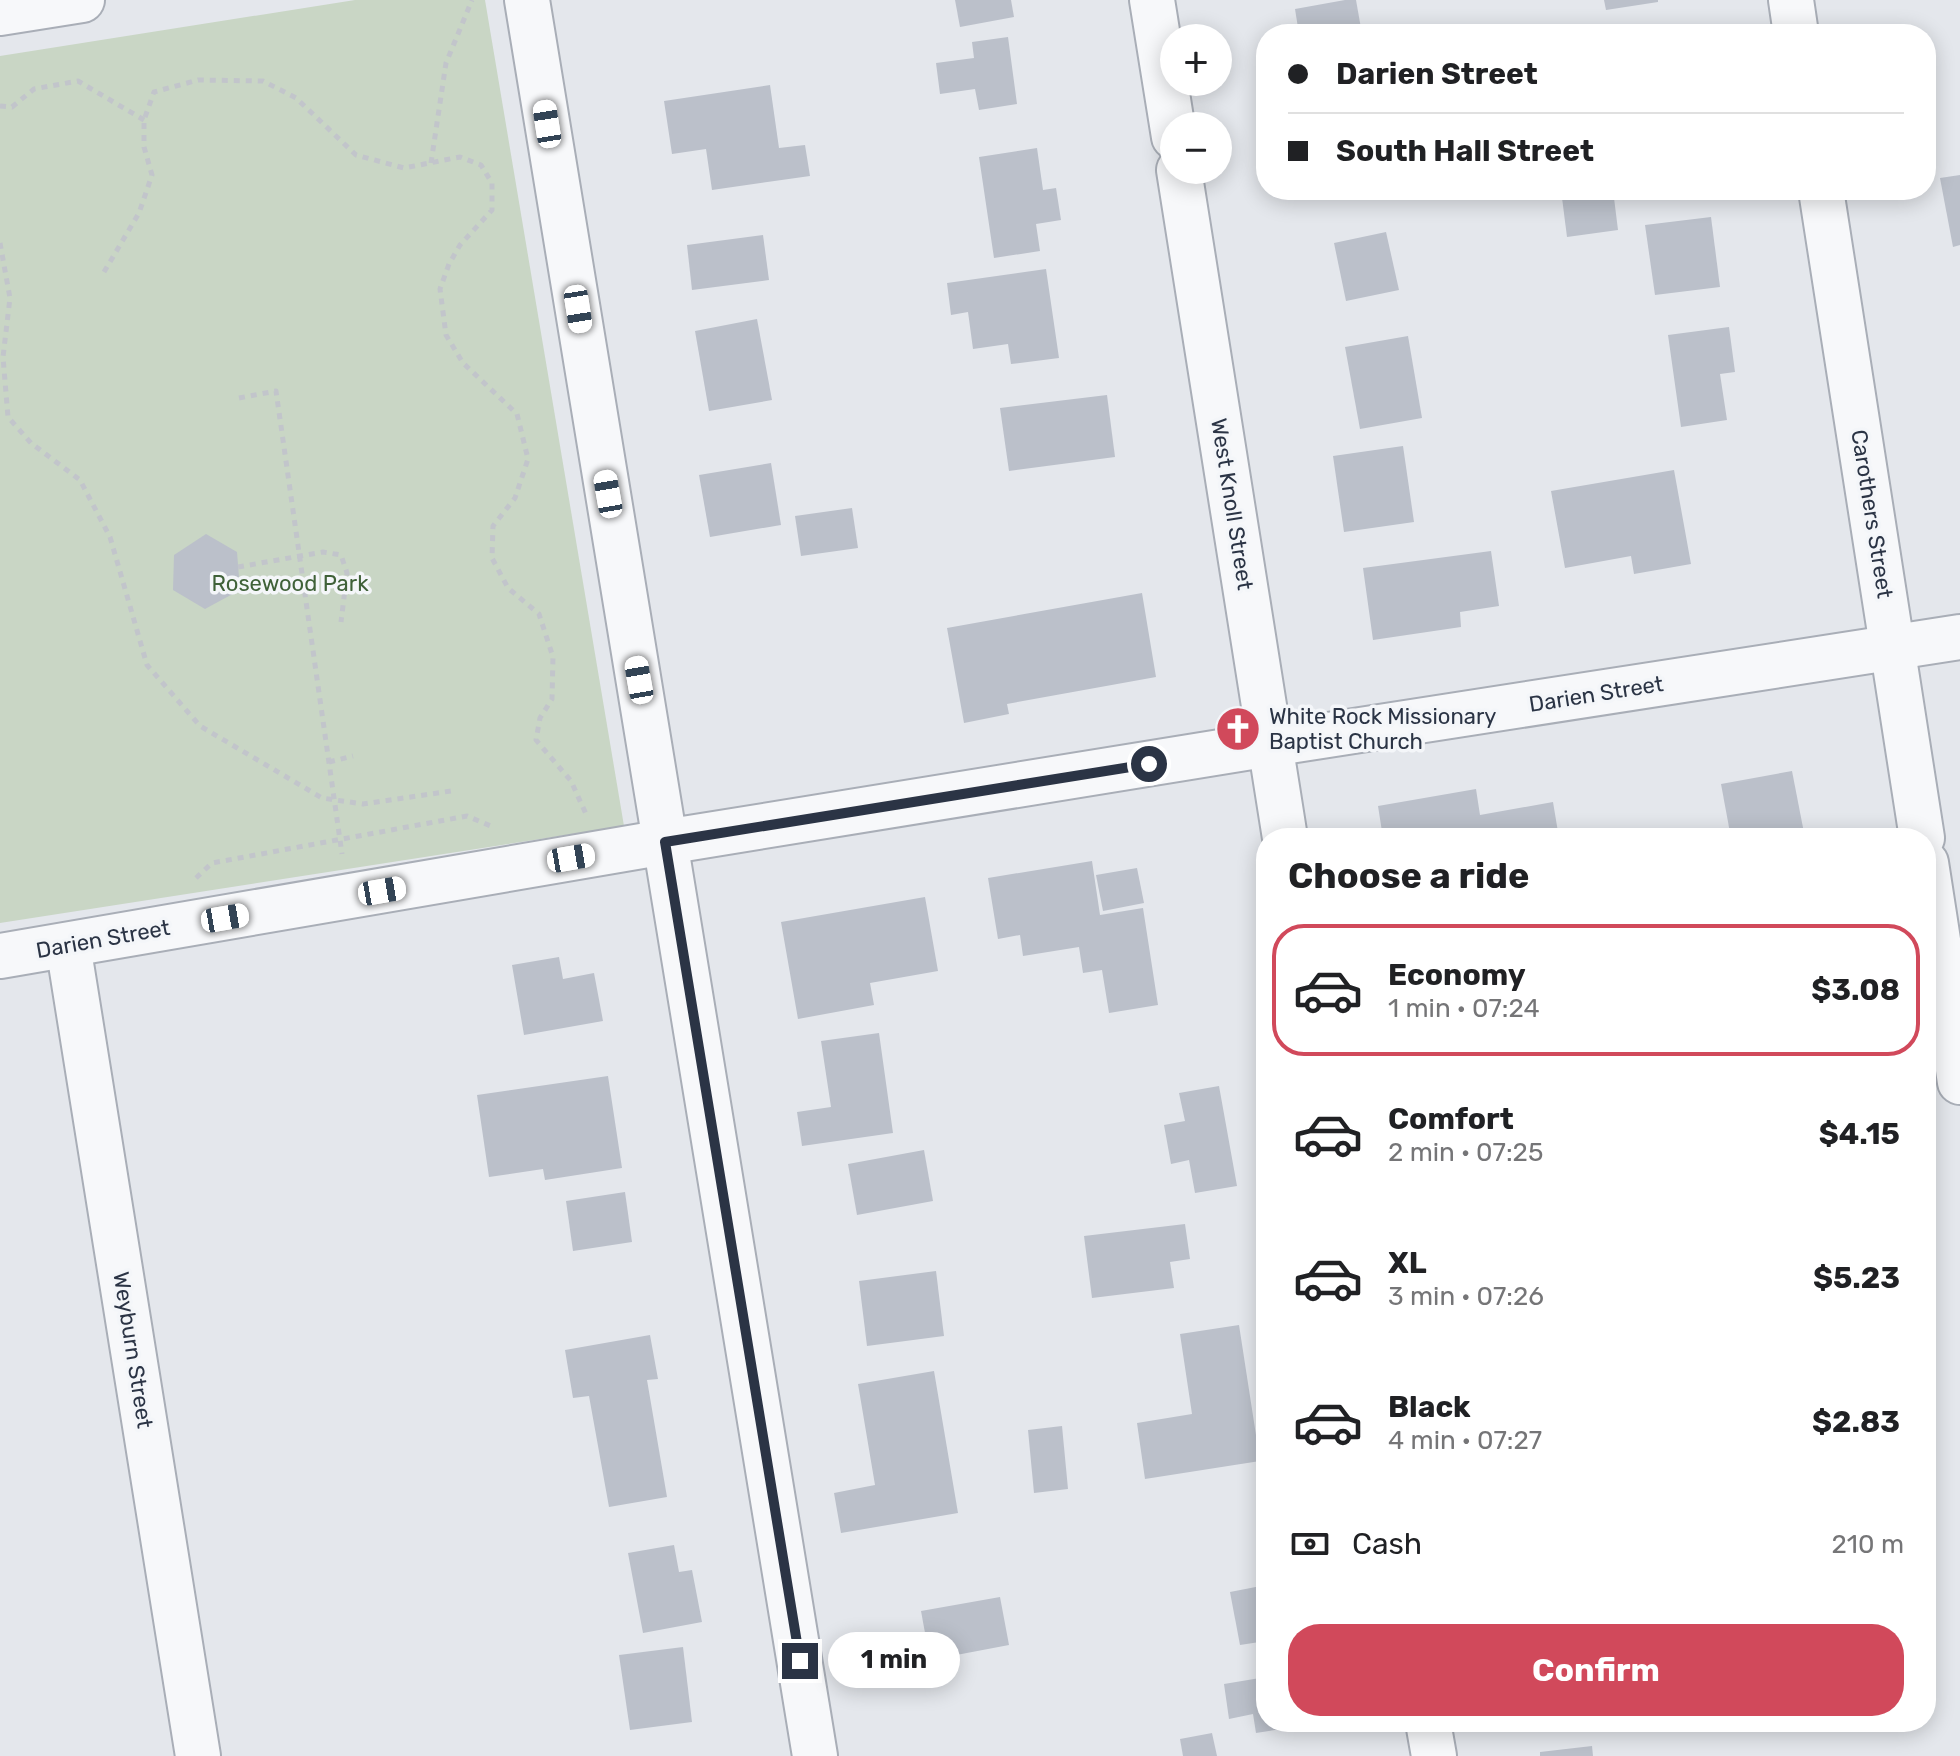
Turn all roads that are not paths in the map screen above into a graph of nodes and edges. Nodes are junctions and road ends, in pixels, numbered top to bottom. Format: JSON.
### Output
{"nodes":[{"id":1,"x":82,"y":0,"type":"edge"},
{"id":2,"x":527,"y":0,"type":"edge"},
{"id":3,"x":1152,"y":0,"type":"edge"},
{"id":4,"x":1791,"y":0,"type":"edge"},
{"id":5,"x":0,"y":13,"type":"edge"},
{"id":6,"x":1795,"y":24,"type":"edge"},
{"id":7,"x":1170,"y":112,"type":"edge"},
{"id":8,"x":1181,"y":184,"type":"edge"},
{"id":9,"x":1823,"y":200,"type":"edge"},
{"id":10,"x":1960,"y":637,"type":"edge"},
{"id":11,"x":1893,"y":649,"type":"junction"},
{"id":12,"x":1270,"y":744,"type":"junction"},
{"id":13,"x":1283,"y":828,"type":"edge"},
{"id":14,"x":1920,"y":828,"type":"edge"},
{"id":15,"x":665,"y":842,"type":"junction"},
{"id":16,"x":1936,"y":927,"type":"edge"},
{"id":17,"x":68,"y":945,"type":"junction"},
{"id":18,"x":0,"y":956,"type":"edge"},
{"id":19,"x":1960,"y":1082,"type":"edge"},
{"id":20,"x":1430,"y":1732,"type":"edge"},
{"id":21,"x":198,"y":1756,"type":"edge"},
{"id":22,"x":815,"y":1756,"type":"edge"},
{"id":23,"x":1434,"y":1756,"type":"edge"}],
"edges":[{"from":1,"to":5,"type":"street"},
{"from":2,"to":15,"type":"street"},
{"from":3,"to":7,"type":"street"},
{"from":4,"to":6,"type":"street"},
{"from":8,"to":12,"type":"street","name":"West Knoll Street"},
{"from":9,"to":11,"type":"street","name":"Carothers Street"},
{"from":10,"to":11,"type":"street","name":"Darien Street"},
{"from":11,"to":12,"type":"street","name":"Darien Street"},
{"from":11,"to":14,"type":"street","name":"Carothers Street"},
{"from":12,"to":13,"type":"street","name":"West Knoll Street"},
{"from":12,"to":15,"type":"street","name":"Darien Street"},
{"from":15,"to":17,"type":"street","name":"Darien Street"},
{"from":15,"to":22,"type":"street"},
{"from":16,"to":19,"type":"street"},
{"from":17,"to":18,"type":"street","name":"Darien Street"},
{"from":17,"to":21,"type":"street","name":"Weyburn Street"},
{"from":20,"to":23,"type":"street"}]}
